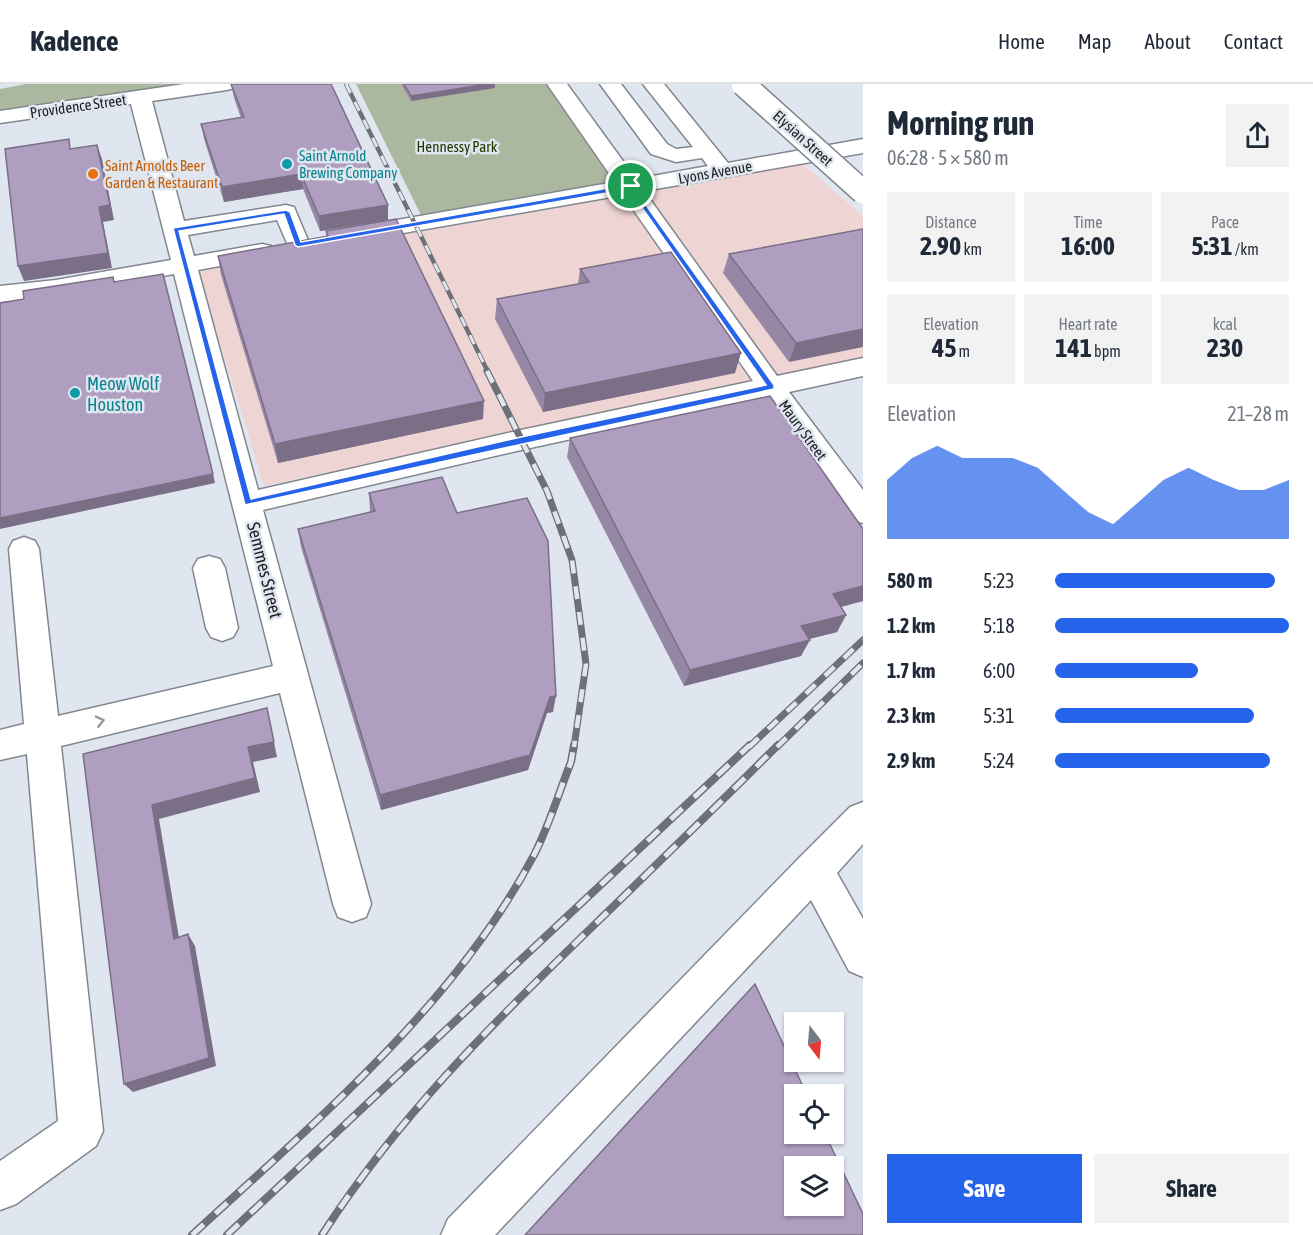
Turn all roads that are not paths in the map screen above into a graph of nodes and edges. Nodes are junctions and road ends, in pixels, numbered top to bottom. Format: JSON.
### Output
{"nodes":[{"id":1,"x":227,"y":84,"type":"edge"},
{"id":2,"x":557,"y":84,"type":"edge"},
{"id":3,"x":610,"y":84,"type":"edge"},
{"id":4,"x":653,"y":84,"type":"edge"},
{"id":5,"x":743,"y":84,"type":"edge"},
{"id":6,"x":771,"y":84,"type":"edge"},
{"id":7,"x":136,"y":111,"type":"junction"},
{"id":8,"x":0,"y":117,"type":"edge"},
{"id":9,"x":863,"y":146,"type":"edge"},
{"id":10,"x":707,"y":150,"type":"junction"},
{"id":11,"x":863,"y":166,"type":"edge"},
{"id":12,"x":723,"y":170,"type":"junction"},
{"id":13,"x":631,"y":186,"type":"junction"},
{"id":14,"x":863,"y":192,"type":"edge"},
{"id":15,"x":468,"y":215,"type":"junction"},
{"id":16,"x":175,"y":230,"type":"junction"},
{"id":17,"x":484,"y":238,"type":"dead end"},
{"id":18,"x":317,"y":241,"type":"junction"},
{"id":19,"x":184,"y":265,"type":"junction"},
{"id":20,"x":0,"y":294,"type":"edge"},
{"id":21,"x":863,"y":367,"type":"edge"},
{"id":22,"x":771,"y":387,"type":"junction"},
{"id":23,"x":248,"y":503,"type":"junction"},
{"id":24,"x":863,"y":512,"type":"edge"},
{"id":25,"x":24,"y":549,"type":"dead end"},
{"id":26,"x":209,"y":568,"type":"dead end"},
{"id":27,"x":222,"y":628,"type":"dead end"},
{"id":28,"x":292,"y":676,"type":"junction"},
{"id":29,"x":43,"y":735,"type":"junction"},
{"id":30,"x":0,"y":745,"type":"edge"},
{"id":31,"x":863,"y":819,"type":"edge"},
{"id":32,"x":814,"y":868,"type":"junction"},
{"id":33,"x":352,"y":904,"type":"dead end"},
{"id":34,"x":863,"y":957,"type":"edge"},
{"id":35,"x":0,"y":1188,"type":"edge"},
{"id":36,"x":464,"y":1235,"type":"edge"}],
"edges":[{"from":1,"to":7,"type":"street","name":"Providence Street"},
{"from":2,"to":13,"type":"street","name":"Maury Street"},
{"from":3,"to":10,"type":"street"},
{"from":4,"to":10,"type":"street"},
{"from":5,"to":14,"type":"street","name":"Elysian Street","bridge":true},
{"from":6,"to":11,"type":"street","name":"Elysian Street"},
{"from":7,"to":8,"type":"street","name":"Providence Street"},
{"from":7,"to":16,"type":"street","name":"Semmes Street"},
{"from":9,"to":12,"type":"street","name":"Lyons Avenue"},
{"from":10,"to":12,"type":"street"},
{"from":12,"to":13,"type":"street","name":"Lyons Avenue"},
{"from":13,"to":15,"type":"street","name":"Lyons Avenue"},
{"from":13,"to":22,"type":"street","name":"Maury Street"},
{"from":15,"to":17,"type":"street"},
{"from":15,"to":18,"type":"street","name":"Lyons Avenue"},
{"from":16,"to":18,"type":"street"},
{"from":16,"to":19,"type":"street","name":"Semmes Street"},
{"from":18,"to":19,"type":"street","name":"Lyons Avenue"},
{"from":19,"to":20,"type":"street","name":"Lyons Avenue"},
{"from":19,"to":23,"type":"street","name":"Semmes Street"},
{"from":21,"to":22,"type":"street"},
{"from":22,"to":23,"type":"street"},
{"from":22,"to":24,"type":"street","name":"Maury Street"},
{"from":23,"to":28,"type":"street","name":"Semmes Street"},
{"from":25,"to":29,"type":"street"},
{"from":26,"to":27,"type":"street"},
{"from":29,"to":28,"type":"street","one_way":true},
{"from":28,"to":33,"type":"street","name":"Semmes Street"},
{"from":29,"to":30,"type":"street"},
{"from":29,"to":35,"type":"street"},
{"from":31,"to":32,"type":"street"},
{"from":32,"to":34,"type":"street"},
{"from":32,"to":36,"type":"street"}]}
